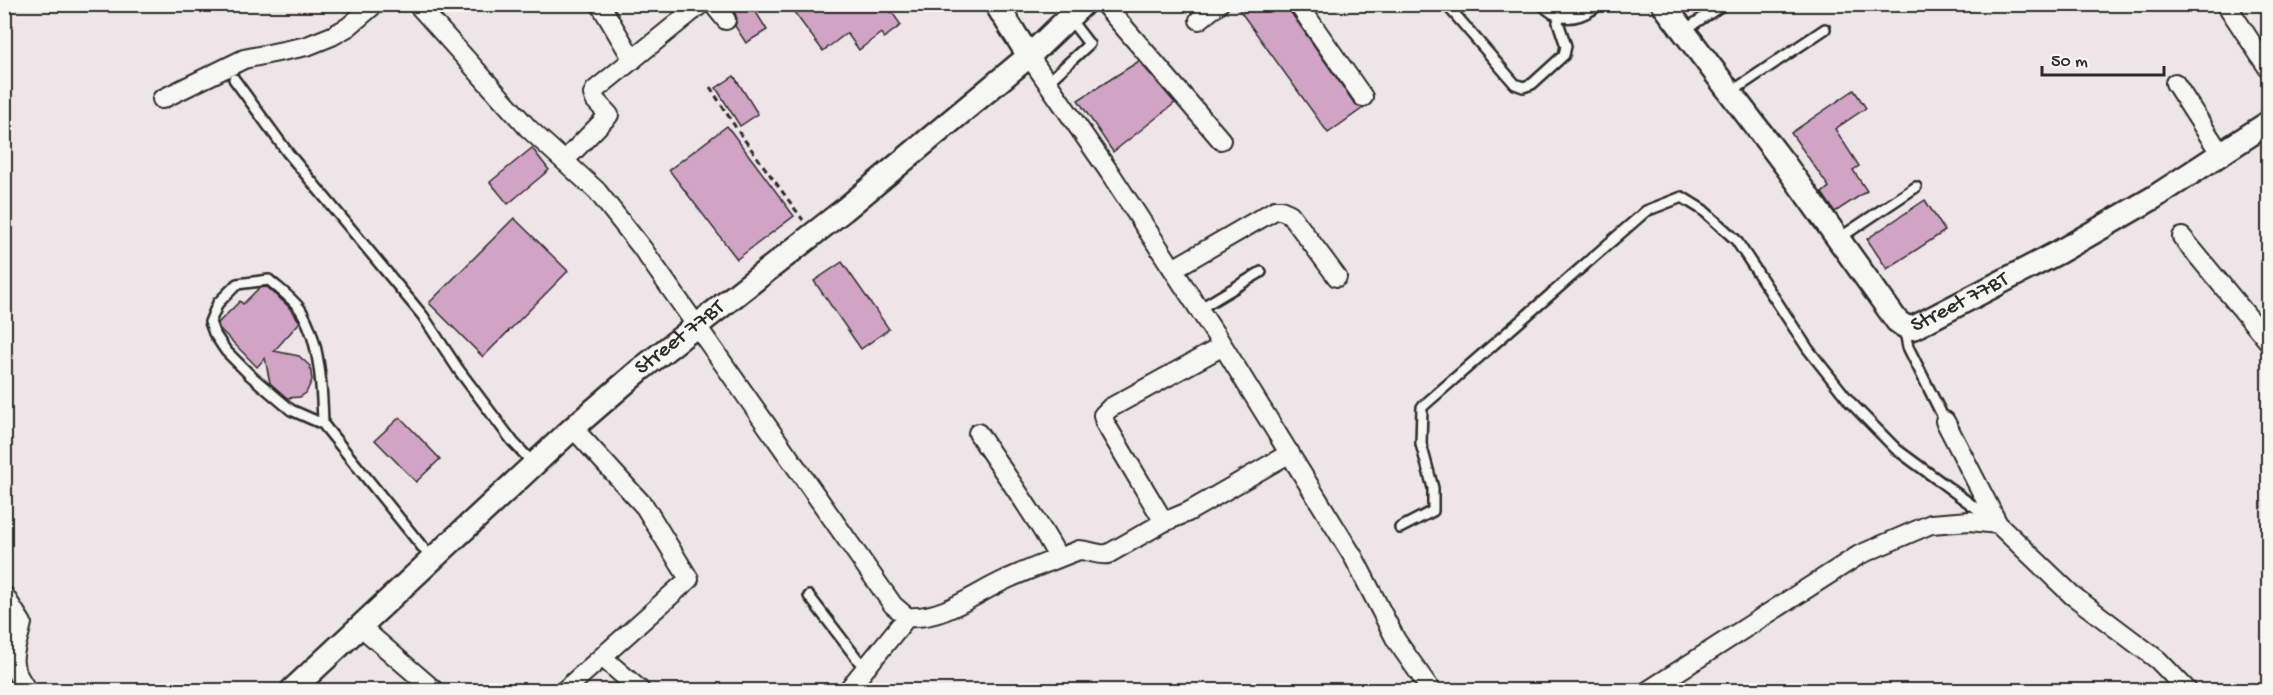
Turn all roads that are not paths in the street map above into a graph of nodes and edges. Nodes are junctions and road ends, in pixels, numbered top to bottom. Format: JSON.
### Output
{"nodes":[{"id":1,"x":375,"y":4,"type":"edge"},
{"id":2,"x":417,"y":4,"type":"edge"},
{"id":3,"x":600,"y":4,"type":"edge"},
{"id":4,"x":701,"y":4,"type":"edge"},
{"id":5,"x":713,"y":4,"type":"edge"},
{"id":6,"x":996,"y":4,"type":"edge"},
{"id":7,"x":1104,"y":4,"type":"edge"},
{"id":8,"x":1219,"y":4,"type":"edge"},
{"id":9,"x":1298,"y":4,"type":"edge"},
{"id":10,"x":1446,"y":4,"type":"edge"},
{"id":11,"x":1590,"y":4,"type":"edge"},
{"id":12,"x":1663,"y":4,"type":"edge"},
{"id":13,"x":1724,"y":4,"type":"edge"},
{"id":14,"x":2226,"y":4,"type":"edge"},
{"id":15,"x":1557,"y":8,"type":"edge"},
{"id":16,"x":1076,"y":11,"type":"edge"},
{"id":17,"x":726,"y":20,"type":"dead end"},
{"id":18,"x":1199,"y":20,"type":"dead end"},
{"id":19,"x":1825,"y":30,"type":"dead end"},
{"id":20,"x":1683,"y":31,"type":"junction"},
{"id":21,"x":1029,"y":56,"type":"junction"},
{"id":22,"x":633,"y":60,"type":"junction"},
{"id":23,"x":2268,"y":68,"type":"edge"},
{"id":24,"x":234,"y":79,"type":"dead end"},
{"id":25,"x":1048,"y":82,"type":"junction"},
{"id":26,"x":2175,"y":83,"type":"dead end"},
{"id":27,"x":1731,"y":92,"type":"junction"},
{"id":28,"x":1363,"y":97,"type":"dead end"},
{"id":29,"x":162,"y":99,"type":"dead end"},
{"id":30,"x":2268,"y":123,"type":"edge"},
{"id":31,"x":1221,"y":140,"type":"dead end"},
{"id":32,"x":2220,"y":153,"type":"junction"},
{"id":33,"x":565,"y":160,"type":"junction"},
{"id":34,"x":1916,"y":187,"type":"dead end"},
{"id":35,"x":2182,"y":237,"type":"dead end"},
{"id":36,"x":1838,"y":239,"type":"junction"},
{"id":37,"x":1173,"y":269,"type":"junction"},
{"id":38,"x":1261,"y":272,"type":"dead end"},
{"id":39,"x":1336,"y":277,"type":"dead end"},
{"id":40,"x":1199,"y":309,"type":"junction"},
{"id":41,"x":696,"y":324,"type":"junction"},
{"id":42,"x":1904,"y":327,"type":"junction"},
{"id":43,"x":2268,"y":341,"type":"edge"},
{"id":44,"x":1223,"y":346,"type":"junction"},
{"id":45,"x":1945,"y":421,"type":"joint"},
{"id":46,"x":322,"y":424,"type":"junction"},
{"id":47,"x":573,"y":428,"type":"junction"},
{"id":48,"x":978,"y":433,"type":"dead end"},
{"id":49,"x":1290,"y":453,"type":"junction"},
{"id":50,"x":534,"y":465,"type":"junction"},
{"id":51,"x":1164,"y":522,"type":"junction"},
{"id":52,"x":1998,"y":524,"type":"junction"},
{"id":53,"x":1400,"y":528,"type":"dead end"},
{"id":54,"x":1058,"y":557,"type":"junction"},
{"id":55,"x":432,"y":560,"type":"junction"},
{"id":56,"x":4,"y":595,"type":"edge"},
{"id":57,"x":809,"y":596,"type":"dead end"},
{"id":58,"x":907,"y":617,"type":"junction"},
{"id":59,"x":360,"y":626,"type":"junction"},
{"id":60,"x":602,"y":657,"type":"junction"},
{"id":61,"x":865,"y":669,"type":"junction"},
{"id":62,"x":27,"y":690,"type":"edge"},
{"id":63,"x":292,"y":690,"type":"edge"},
{"id":64,"x":434,"y":690,"type":"edge"},
{"id":65,"x":565,"y":690,"type":"edge"},
{"id":66,"x":640,"y":690,"type":"edge"},
{"id":67,"x":848,"y":690,"type":"edge"},
{"id":68,"x":1431,"y":690,"type":"edge"},
{"id":69,"x":1649,"y":690,"type":"edge"},
{"id":70,"x":2187,"y":690,"type":"edge"}],
"edges":[{"from":1,"to":29,"type":"street"},
{"from":2,"to":33,"type":"street"},
{"from":3,"to":22,"type":"street"},
{"from":4,"to":22,"type":"street"},
{"from":5,"to":17,"type":"street"},
{"from":6,"to":21,"type":"street"},
{"from":7,"to":31,"type":"street"},
{"from":8,"to":18,"type":"street"},
{"from":9,"to":28,"type":"street"},
{"from":10,"to":15,"type":"lane"},
{"from":11,"to":15,"type":"street"},
{"from":12,"to":20,"type":"street","name":"Street 77BT"},
{"from":13,"to":20,"type":"lane"},
{"from":14,"to":23,"type":"street"},
{"from":16,"to":21,"type":"street","name":"Street 77BT"},
{"from":16,"to":25,"type":"lane"},
{"from":19,"to":27,"type":"lane"},
{"from":20,"to":27,"type":"street","name":"Street 77BT"},
{"from":21,"to":25,"type":"street"},
{"from":21,"to":41,"type":"street","name":"Street 77BT"},
{"from":22,"to":33,"type":"street"},
{"from":24,"to":50,"type":"lane"},
{"from":25,"to":37,"type":"street"},
{"from":26,"to":32,"type":"street"},
{"from":27,"to":36,"type":"street","name":"Street 77BT"},
{"from":30,"to":32,"type":"street","name":"Street 77BT"},
{"from":32,"to":42,"type":"street","name":"Street 77BT"},
{"from":33,"to":41,"type":"street"},
{"from":34,"to":36,"type":"lane"},
{"from":35,"to":43,"type":"street"},
{"from":36,"to":42,"type":"street","name":"Street 77BT"},
{"from":37,"to":39,"type":"street"},
{"from":37,"to":40,"type":"street"},
{"from":38,"to":40,"type":"lane"},
{"from":40,"to":44,"type":"street"},
{"from":41,"to":47,"type":"street","name":"Street 77BT"},
{"from":41,"to":58,"type":"street"},
{"from":42,"to":45,"type":"lane"},
{"from":44,"to":49,"type":"street"},
{"from":44,"to":51,"type":"street"},
{"from":45,"to":52,"type":"street"},
{"from":46,"to":46,"type":"lane"},
{"from":46,"to":55,"type":"lane"},
{"from":47,"to":50,"type":"street","name":"Street 77BT"},
{"from":47,"to":60,"type":"street"},
{"from":48,"to":54,"type":"street"},
{"from":49,"to":51,"type":"street"},
{"from":49,"to":68,"type":"street"},
{"from":50,"to":55,"type":"street","name":"Street 77BT"},
{"from":51,"to":54,"type":"street"},
{"from":52,"to":53,"type":"lane"},
{"from":52,"to":69,"type":"street"},
{"from":52,"to":70,"type":"street"},
{"from":54,"to":58,"type":"street"},
{"from":55,"to":59,"type":"street","name":"Street 77BT"},
{"from":56,"to":62,"type":"street"},
{"from":57,"to":61,"type":"lane"},
{"from":58,"to":61,"type":"street"},
{"from":59,"to":63,"type":"street","name":"Street 77BT"},
{"from":59,"to":64,"type":"street"},
{"from":60,"to":65,"type":"street"},
{"from":60,"to":66,"type":"street"},
{"from":61,"to":67,"type":"street"}]}
